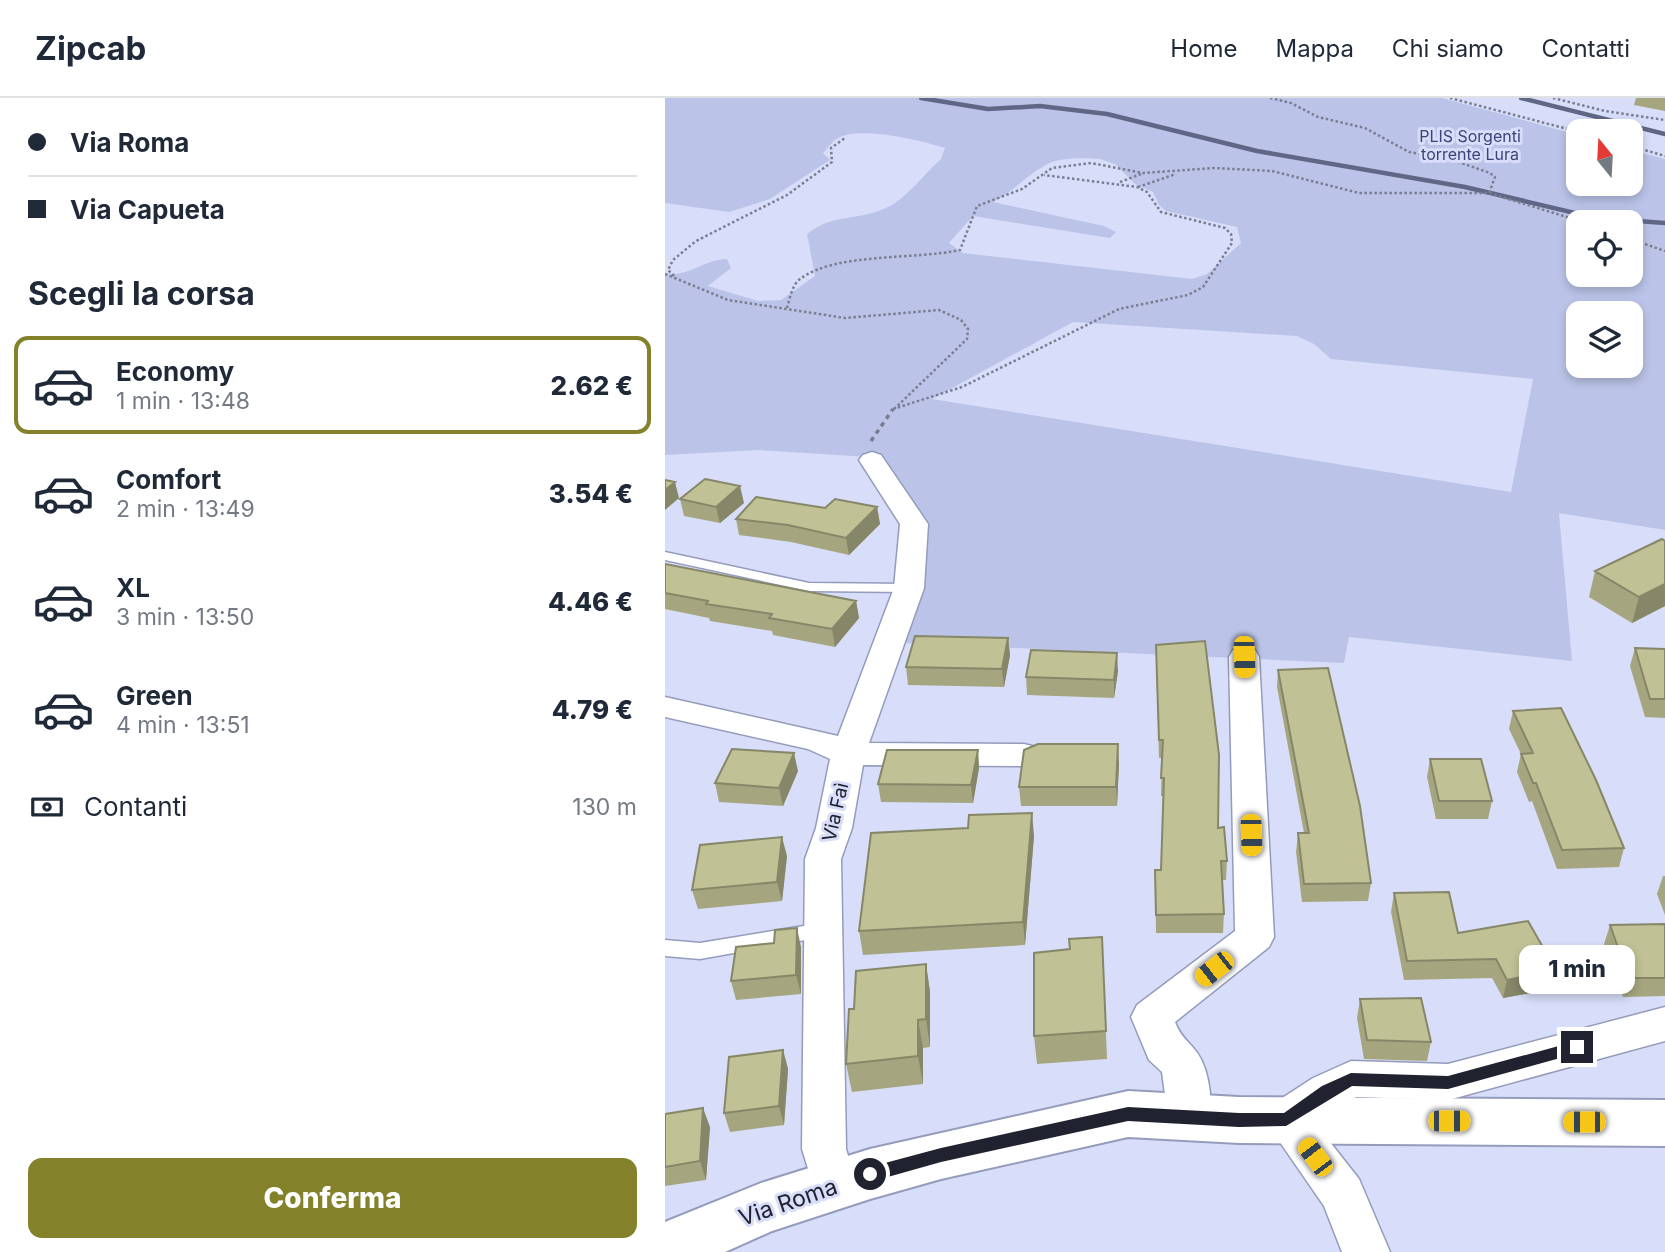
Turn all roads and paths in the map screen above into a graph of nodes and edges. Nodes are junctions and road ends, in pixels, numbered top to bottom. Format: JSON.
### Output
{"nodes":[{"id":1,"x":1270,"y":98,"type":"edge"},
{"id":2,"x":1450,"y":98,"type":"edge"},
{"id":3,"x":1553,"y":98,"type":"edge"},
{"id":4,"x":1665,"y":120,"type":"edge"},
{"id":5,"x":1566,"y":129,"type":"edge"},
{"id":6,"x":845,"y":138,"type":"dead end"},
{"id":7,"x":1643,"y":150,"type":"edge"},
{"id":8,"x":1665,"y":156,"type":"edge"},
{"id":9,"x":1179,"y":172,"type":"junction"},
{"id":10,"x":1143,"y":173,"type":"junction"},
{"id":11,"x":1043,"y":176,"type":"junction"},
{"id":12,"x":1119,"y":182,"type":"junction"},
{"id":13,"x":1137,"y":187,"type":"junction"},
{"id":14,"x":1489,"y":193,"type":"junction"},
{"id":15,"x":1566,"y":217,"type":"edge"},
{"id":16,"x":1643,"y":243,"type":"edge"},
{"id":17,"x":1665,"y":251,"type":"edge"},
{"id":18,"x":665,"y":274,"type":"edge"},
{"id":19,"x":677,"y":279,"type":"junction"},
{"id":20,"x":787,"y":308,"type":"junction"},
{"id":21,"x":893,"y":409,"type":"junction"},
{"id":22,"x":872,"y":460,"type":"joint"},
{"id":23,"x":665,"y":556,"type":"edge"},
{"id":24,"x":909,"y":588,"type":"junction"},
{"id":25,"x":1244,"y":657,"type":"dead end"},
{"id":26,"x":665,"y":707,"type":"edge"},
{"id":27,"x":848,"y":754,"type":"junction"},
{"id":28,"x":1024,"y":755,"type":"edge"},
{"id":29,"x":822,"y":930,"type":"junction"},
{"id":30,"x":665,"y":948,"type":"edge"},
{"id":31,"x":1665,"y":1024,"type":"edge"},
{"id":32,"x":1190,"y":1117,"type":"junction"},
{"id":33,"x":1286,"y":1119,"type":"junction"},
{"id":34,"x":1665,"y":1123,"type":"edge"},
{"id":35,"x":834,"y":1186,"type":"junction"},
{"id":36,"x":665,"y":1250,"type":"edge"},
{"id":37,"x":1366,"y":1252,"type":"edge"}],
"edges":[{"from":1,"to":14,"type":"path"},
{"from":2,"to":5,"type":"path"},
{"from":3,"to":4,"type":"path"},
{"from":6,"to":19,"type":"path"},
{"from":7,"to":8,"type":"path"},
{"from":9,"to":10,"type":"path"},
{"from":9,"to":13,"type":"path"},
{"from":9,"to":14,"type":"path"},
{"from":10,"to":11,"type":"path"},
{"from":10,"to":12,"type":"path"},
{"from":11,"to":12,"type":"path"},
{"from":11,"to":20,"type":"path"},
{"from":12,"to":13,"type":"path"},
{"from":13,"to":21,"type":"path"},
{"from":14,"to":15,"type":"path"},
{"from":16,"to":17,"type":"path"},
{"from":18,"to":19,"type":"path"},
{"from":19,"to":20,"type":"path"},
{"from":20,"to":21,"type":"path"},
{"from":21,"to":22,"type":"path"},
{"from":22,"to":24,"type":"street","name":"Via Faì"},
{"from":23,"to":24,"type":"lane"},
{"from":24,"to":27,"type":"street","name":"Via Faì"},
{"from":25,"to":32,"type":"street"},
{"from":26,"to":27,"type":"street"},
{"from":27,"to":28,"type":"street"},
{"from":27,"to":29,"type":"street","name":"Via Faì"},
{"from":29,"to":30,"type":"lane"},
{"from":29,"to":35,"type":"street","name":"Via Faì"},
{"from":31,"to":33,"type":"street"},
{"from":32,"to":33,"type":"street","name":"Via Roma"},
{"from":32,"to":35,"type":"street","name":"Via Roma"},
{"from":33,"to":34,"type":"street","name":"Via Roma"},
{"from":33,"to":37,"type":"street"},
{"from":35,"to":36,"type":"street","name":"Via Roma"}]}
